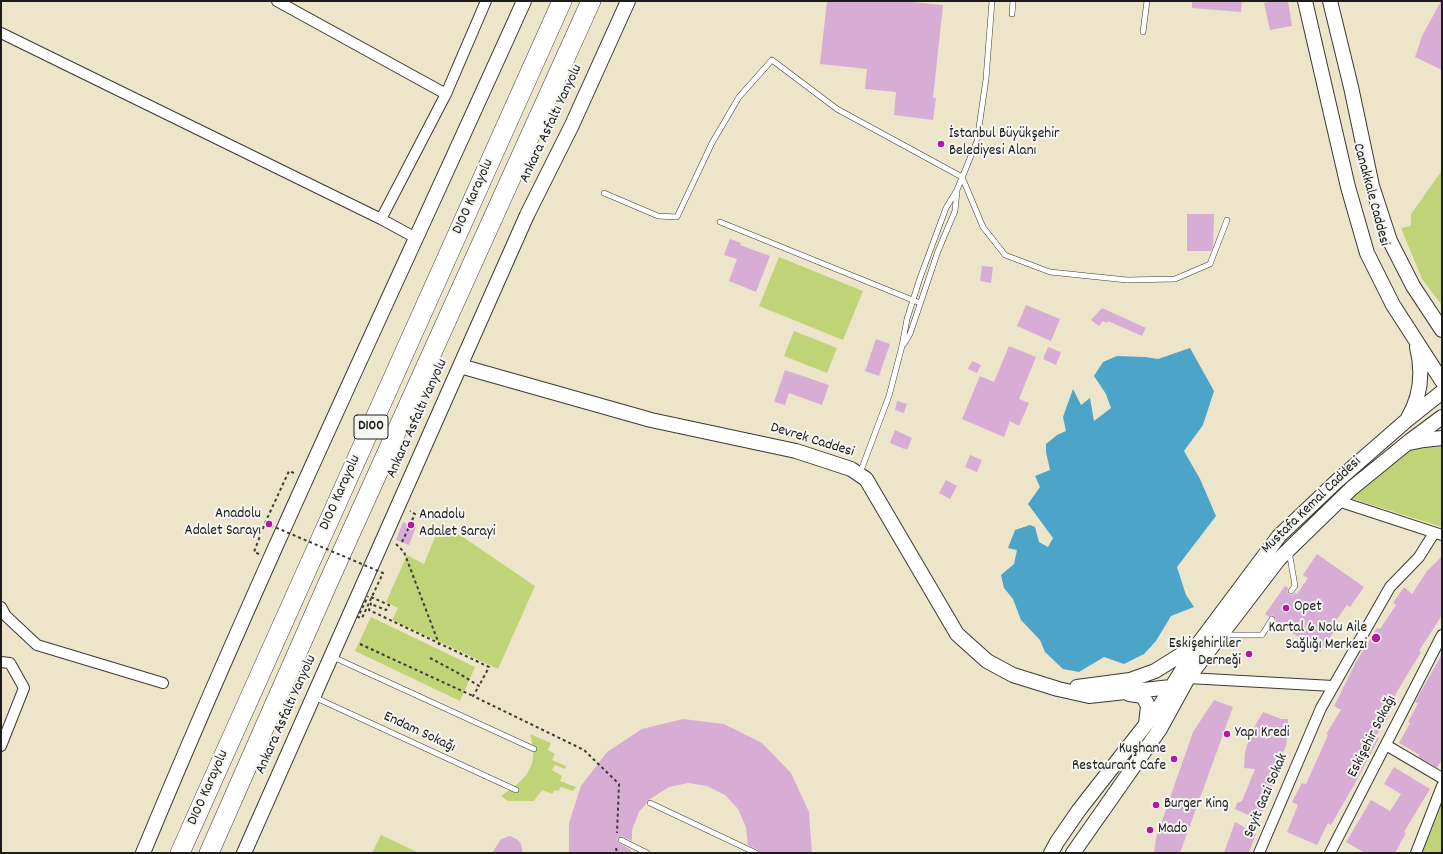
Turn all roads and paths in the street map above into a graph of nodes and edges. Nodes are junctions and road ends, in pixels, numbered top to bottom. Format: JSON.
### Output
{"nodes":[{"id":1,"x":277,"y":1,"type":"edge"},
{"id":2,"x":486,"y":1,"type":"edge"},
{"id":3,"x":524,"y":1,"type":"edge"},
{"id":4,"x":562,"y":1,"type":"edge"},
{"id":5,"x":590,"y":1,"type":"edge"},
{"id":6,"x":628,"y":1,"type":"edge"},
{"id":7,"x":992,"y":1,"type":"edge"},
{"id":8,"x":1013,"y":1,"type":"edge"},
{"id":9,"x":1147,"y":1,"type":"edge"},
{"id":10,"x":1305,"y":1,"type":"edge"},
{"id":11,"x":1330,"y":1,"type":"edge"},
{"id":12,"x":1012,"y":14,"type":"dead end"},
{"id":13,"x":1143,"y":32,"type":"dead end"},
{"id":14,"x":1,"y":33,"type":"edge"},
{"id":15,"x":446,"y":94,"type":"junction"},
{"id":16,"x":962,"y":177,"type":"junction"},
{"id":17,"x":957,"y":190,"type":"junction"},
{"id":18,"x":604,"y":193,"type":"dead end"},
{"id":19,"x":381,"y":219,"type":"junction"},
{"id":20,"x":1228,"y":220,"type":"dead end"},
{"id":21,"x":720,"y":222,"type":"dead end"},
{"id":22,"x":416,"y":238,"type":"junction"},
{"id":23,"x":913,"y":300,"type":"junction"},
{"id":24,"x":920,"y":303,"type":"junction"},
{"id":25,"x":1442,"y":330,"type":"edge"},
{"id":26,"x":1414,"y":339,"type":"junction"},
{"id":27,"x":902,"y":346,"type":"junction"},
{"id":28,"x":460,"y":366,"type":"junction"},
{"id":29,"x":1442,"y":381,"type":"edge"},
{"id":30,"x":1442,"y":392,"type":"edge"},
{"id":31,"x":1442,"y":417,"type":"edge"},
{"id":32,"x":1406,"y":420,"type":"junction"},
{"id":33,"x":1442,"y":438,"type":"edge"},
{"id":34,"x":1406,"y":443,"type":"junction"},
{"id":35,"x":294,"y":473,"type":"dead end"},
{"id":36,"x":859,"y":474,"type":"junction"},
{"id":37,"x":1338,"y":501,"type":"junction"},
{"id":38,"x":265,"y":523,"type":"junction"},
{"id":39,"x":410,"y":525,"type":"dead end"},
{"id":40,"x":1438,"y":534,"type":"edge"},
{"id":41,"x":390,"y":542,"type":"dead end"},
{"id":42,"x":402,"y":542,"type":"dead end"},
{"id":43,"x":1288,"y":550,"type":"junction"},
{"id":44,"x":254,"y":552,"type":"dead end"},
{"id":45,"x":379,"y":568,"type":"dead end"},
{"id":46,"x":376,"y":575,"type":"dead end"},
{"id":47,"x":1291,"y":591,"type":"dead end"},
{"id":48,"x":368,"y":595,"type":"junction"},
{"id":49,"x":371,"y":604,"type":"junction"},
{"id":50,"x":1,"y":607,"type":"edge"},
{"id":51,"x":1272,"y":619,"type":"dead end"},
{"id":52,"x":1221,"y":635,"type":"junction"},
{"id":53,"x":1442,"y":635,"type":"edge"},
{"id":54,"x":1199,"y":643,"type":"junction"},
{"id":55,"x":360,"y":644,"type":"dead end"},
{"id":56,"x":439,"y":644,"type":"junction"},
{"id":57,"x":437,"y":647,"type":"dead end"},
{"id":58,"x":331,"y":656,"type":"junction"},
{"id":59,"x":430,"y":658,"type":"dead end"},
{"id":60,"x":1,"y":662,"type":"edge"},
{"id":61,"x":1188,"y":678,"type":"junction"},
{"id":62,"x":163,"y":683,"type":"dead end"},
{"id":63,"x":479,"y":686,"type":"junction"},
{"id":64,"x":1333,"y":686,"type":"junction"},
{"id":65,"x":1171,"y":687,"type":"junction"},
{"id":66,"x":1058,"y":689,"type":"junction"},
{"id":67,"x":1123,"y":693,"type":"junction"},
{"id":68,"x":473,"y":696,"type":"junction"},
{"id":69,"x":313,"y":697,"type":"junction"},
{"id":70,"x":1146,"y":724,"type":"junction"},
{"id":71,"x":1386,"y":745,"type":"junction"},
{"id":72,"x":1,"y":746,"type":"edge"},
{"id":73,"x":534,"y":749,"type":"dead end"},
{"id":74,"x":1442,"y":778,"type":"edge"},
{"id":75,"x":1442,"y":786,"type":"edge"},
{"id":76,"x":516,"y":790,"type":"dead end"},
{"id":77,"x":650,"y":803,"type":"dead end"},
{"id":78,"x":618,"y":840,"type":"junction"},
{"id":79,"x":143,"y":853,"type":"edge"},
{"id":80,"x":180,"y":853,"type":"edge"},
{"id":81,"x":209,"y":853,"type":"edge"},
{"id":82,"x":244,"y":853,"type":"edge"},
{"id":83,"x":617,"y":853,"type":"edge"},
{"id":84,"x":647,"y":853,"type":"edge"},
{"id":85,"x":756,"y":853,"type":"edge"},
{"id":86,"x":1051,"y":853,"type":"edge"},
{"id":87,"x":1073,"y":853,"type":"edge"},
{"id":88,"x":1260,"y":853,"type":"edge"},
{"id":89,"x":1330,"y":853,"type":"edge"},
{"id":90,"x":1416,"y":853,"type":"edge"}],
"edges":[{"from":1,"to":15,"type":"street"},
{"from":2,"to":15,"type":"street"},
{"from":3,"to":22,"type":"main road"},
{"from":4,"to":80,"type":"highway","name":"D100 Karayolu","number":"D100"},
{"from":5,"to":81,"type":"highway","name":"D100 Karayolu","number":"D100"},
{"from":6,"to":28,"type":"main road","name":"Ankara Asfaltı Yanyolu"},
{"from":7,"to":16,"type":"lane"},
{"from":8,"to":12,"type":"lane"},
{"from":9,"to":13,"type":"lane"},
{"from":10,"to":26,"type":"main road","name":"Canakkale Caddesi"},
{"from":11,"to":25,"type":"main road","name":"Canakkale Caddesi"},
{"from":14,"to":19,"type":"street"},
{"from":15,"to":19,"type":"street"},
{"from":16,"to":17,"type":"lane"},
{"from":16,"to":18,"type":"lane"},
{"from":16,"to":20,"type":"lane"},
{"from":17,"to":23,"type":"lane"},
{"from":17,"to":24,"type":"lane"},
{"from":19,"to":22,"type":"street"},
{"from":21,"to":23,"type":"lane"},
{"from":22,"to":79,"type":"main road"},
{"from":23,"to":24,"type":"lane"},
{"from":23,"to":27,"type":"lane"},
{"from":24,"to":27,"type":"lane"},
{"from":26,"to":29,"type":"main road","name":"Canakkale Caddesi"},
{"from":26,"to":32,"type":"main road"},
{"from":27,"to":36,"type":"lane"},
{"from":28,"to":36,"type":"main road","name":"Devrek Caddesi"},
{"from":28,"to":58,"type":"main road","name":"Ankara Asfaltı Yanyolu"},
{"from":30,"to":32,"type":"main road","name":"Mustafa Kemal Caddesi"},
{"from":31,"to":34,"type":"main road","name":"Mustafa Kemal Caddesi"},
{"from":32,"to":54,"type":"main road","name":"Mustafa Kemal Caddesi"},
{"from":33,"to":34,"type":"main road"},
{"from":34,"to":37,"type":"main road","name":"Mustafa Kemal Caddesi"},
{"from":35,"to":38,"type":"path"},
{"from":36,"to":66,"type":"main road","name":"Devrek Caddesi"},
{"from":37,"to":40,"type":"street"},
{"from":37,"to":43,"type":"main road","name":"Mustafa Kemal Caddesi"},
{"from":38,"to":44,"type":"path"},
{"from":38,"to":48,"type":"path","bridge":true},
{"from":39,"to":42,"type":"path"},
{"from":40,"to":64,"type":"street","name":"Seyit Gazi Sokak"},
{"from":41,"to":56,"type":"path"},
{"from":43,"to":47,"type":"lane"},
{"from":43,"to":52,"type":"main road","name":"Mustafa Kemal Caddesi"},
{"from":45,"to":46,"type":"path"},
{"from":48,"to":49,"type":"path"},
{"from":48,"to":49,"type":"path"},
{"from":49,"to":56,"type":"path"},
{"from":50,"to":62,"type":"street"},
{"from":51,"to":52,"type":"lane"},
{"from":52,"to":61,"type":"main road","name":"Mustafa Kemal Caddesi"},
{"from":53,"to":71,"type":"street","name":"Eskişehir Sokağı"},
{"from":54,"to":65,"type":"main road","name":"Mustafa Kemal Caddesi"},
{"from":54,"to":66,"type":"main road","name":"Devrek Caddesi"},
{"from":55,"to":68,"type":"path"},
{"from":56,"to":57,"type":"path"},
{"from":56,"to":63,"type":"path"},
{"from":58,"to":69,"type":"main road","name":"Ankara Asfaltı Yanyolu"},
{"from":58,"to":73,"type":"lane"},
{"from":59,"to":63,"type":"path"},
{"from":60,"to":72,"type":"street"},
{"from":61,"to":64,"type":"street"},
{"from":61,"to":65,"type":"main road","name":"Devrek Caddesi"},
{"from":61,"to":87,"type":"main road","name":"Mustafa Kemal Caddesi"},
{"from":63,"to":68,"type":"path"},
{"from":64,"to":88,"type":"street","name":"Seyit Gazi Sokak"},
{"from":65,"to":67,"type":"main road","name":"Devrek Caddesi"},
{"from":65,"to":70,"type":"main road","name":"Mustafa Kemal Caddesi"},
{"from":66,"to":67,"type":"main road","name":"Devrek Caddesi"},
{"from":67,"to":70,"type":"main road","name":"Devrek Caddesi"},
{"from":68,"to":78,"type":"path"},
{"from":69,"to":76,"type":"lane","name":"Endam Sokağı"},
{"from":69,"to":82,"type":"main road","name":"Ankara Asfaltı Yanyolu"},
{"from":70,"to":86,"type":"main road","name":"Mustafa Kemal Caddesi"},
{"from":71,"to":74,"type":"street"},
{"from":71,"to":89,"type":"street","name":"Eskişehir Sokağı"},
{"from":75,"to":90,"type":"street"},
{"from":77,"to":85,"type":"lane"},
{"from":78,"to":83,"type":"path"},
{"from":78,"to":84,"type":"lane"}]}
